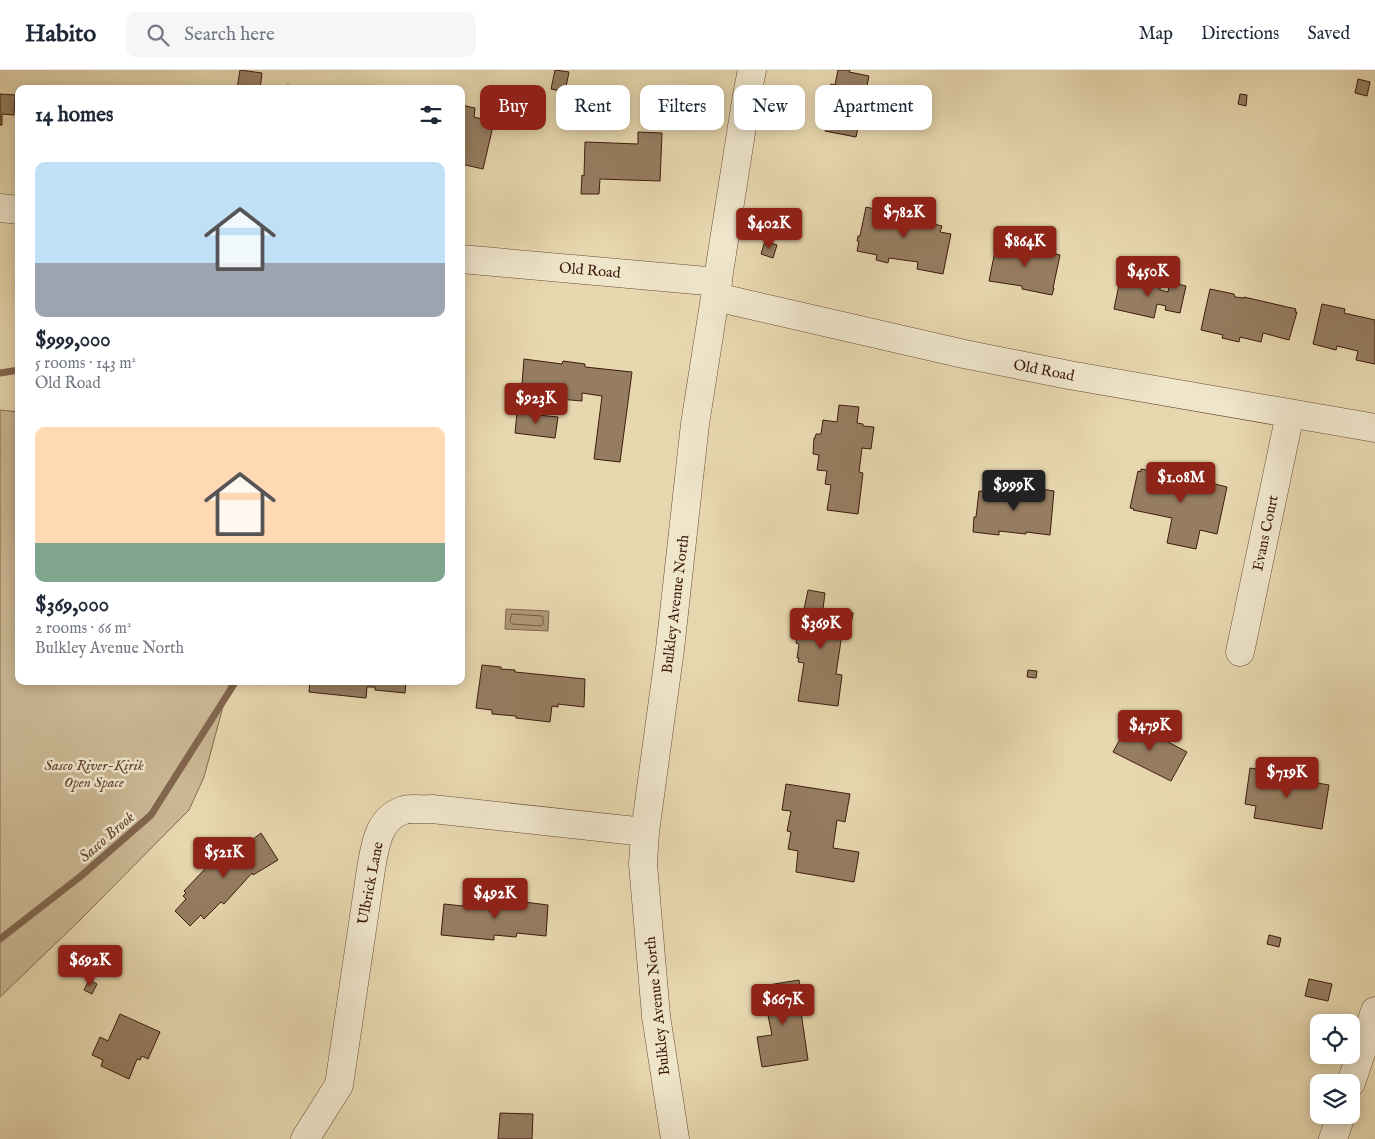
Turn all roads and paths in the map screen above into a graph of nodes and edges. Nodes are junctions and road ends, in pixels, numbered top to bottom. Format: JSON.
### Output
{"nodes":[{"id":1,"x":752,"y":70,"type":"edge"},
{"id":2,"x":0,"y":208,"type":"edge"},
{"id":3,"x":15,"y":210,"type":"edge"},
{"id":4,"x":465,"y":259,"type":"edge"},
{"id":5,"x":717,"y":290,"type":"junction"},
{"id":6,"x":1290,"y":414,"type":"junction"},
{"id":7,"x":1375,"y":428,"type":"edge"},
{"id":8,"x":1240,"y":652,"type":"dead end"},
{"id":9,"x":645,"y":832,"type":"junction"},
{"id":10,"x":1375,"y":1011,"type":"edge"},
{"id":11,"x":1354,"y":1074,"type":"edge"},
{"id":12,"x":1338,"y":1124,"type":"edge"},
{"id":13,"x":305,"y":1139,"type":"edge"},
{"id":14,"x":675,"y":1139,"type":"edge"},
{"id":15,"x":1333,"y":1139,"type":"edge"}],
"edges":[{"from":1,"to":5,"type":"street","name":"Bulkley Avenue North"},
{"from":2,"to":3,"type":"street"},
{"from":4,"to":5,"type":"street","name":"Old Road"},
{"from":5,"to":6,"type":"street","name":"Old Road"},
{"from":5,"to":9,"type":"street","name":"Bulkley Avenue North"},
{"from":6,"to":7,"type":"street","name":"Old Road"},
{"from":6,"to":8,"type":"street","name":"Evans Court"},
{"from":9,"to":13,"type":"street","name":"Ulbrick Lane"},
{"from":9,"to":14,"type":"street","name":"Bulkley Avenue North"},
{"from":10,"to":11,"type":"street"},
{"from":12,"to":15,"type":"street"}]}
